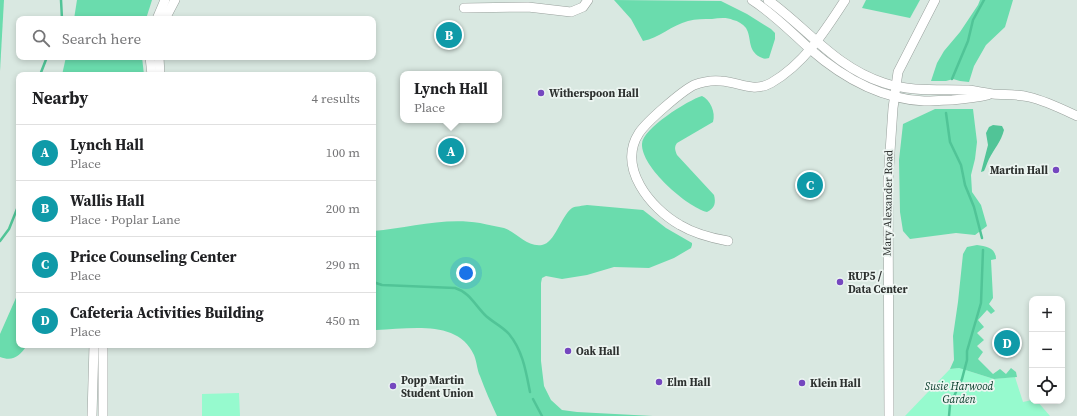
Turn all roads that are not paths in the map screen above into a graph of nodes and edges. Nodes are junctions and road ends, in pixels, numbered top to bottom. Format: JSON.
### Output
{"nodes":[{"id":1,"x":166,"y":0,"type":"edge"},
{"id":2,"x":175,"y":0,"type":"edge"},
{"id":3,"x":588,"y":0,"type":"edge"},
{"id":4,"x":752,"y":0,"type":"edge"},
{"id":5,"x":768,"y":0,"type":"edge"},
{"id":6,"x":845,"y":0,"type":"edge"},
{"id":7,"x":935,"y":0,"type":"edge"},
{"id":8,"x":464,"y":8,"type":"dead end"},
{"id":9,"x":158,"y":16,"type":"edge"},
{"id":10,"x":167,"y":16,"type":"edge"},
{"id":11,"x":816,"y":42,"type":"junction"},
{"id":12,"x":810,"y":50,"type":"junction"},
{"id":13,"x":150,"y":60,"type":"edge"},
{"id":14,"x":159,"y":60,"type":"edge"},
{"id":15,"x":152,"y":72,"type":"edge"},
{"id":16,"x":160,"y":72,"type":"edge"},
{"id":17,"x":896,"y":86,"type":"junction"},
{"id":18,"x":991,"y":94,"type":"junction"},
{"id":19,"x":894,"y":96,"type":"junction"},
{"id":20,"x":1077,"y":116,"type":"edge"},
{"id":21,"x":728,"y":241,"type":"dead end"},
{"id":22,"x":94,"y":348,"type":"edge"},
{"id":23,"x":102,"y":348,"type":"edge"},
{"id":24,"x":92,"y":416,"type":"edge"},
{"id":25,"x":103,"y":416,"type":"edge"},
{"id":26,"x":889,"y":416,"type":"edge"}],
"edges":[{"from":1,"to":9,"type":"street"},
{"from":2,"to":10,"type":"street"},
{"from":3,"to":8,"type":"street"},
{"from":4,"to":12,"type":"street"},
{"from":5,"to":11,"type":"street"},
{"from":6,"to":11,"type":"street"},
{"from":7,"to":17,"type":"street","name":"Mary Alexander Road"},
{"from":11,"to":12,"type":"street"},
{"from":11,"to":17,"type":"street"},
{"from":12,"to":19,"type":"street"},
{"from":12,"to":21,"type":"street"},
{"from":13,"to":15,"type":"street"},
{"from":14,"to":16,"type":"street"},
{"from":17,"to":18,"type":"street"},
{"from":17,"to":19,"type":"street","name":"Mary Alexander Road"},
{"from":18,"to":19,"type":"street"},
{"from":18,"to":20,"type":"street"},
{"from":19,"to":26,"type":"street","name":"Mary Alexander Road"},
{"from":22,"to":24,"type":"street"},
{"from":23,"to":25,"type":"street"}]}
